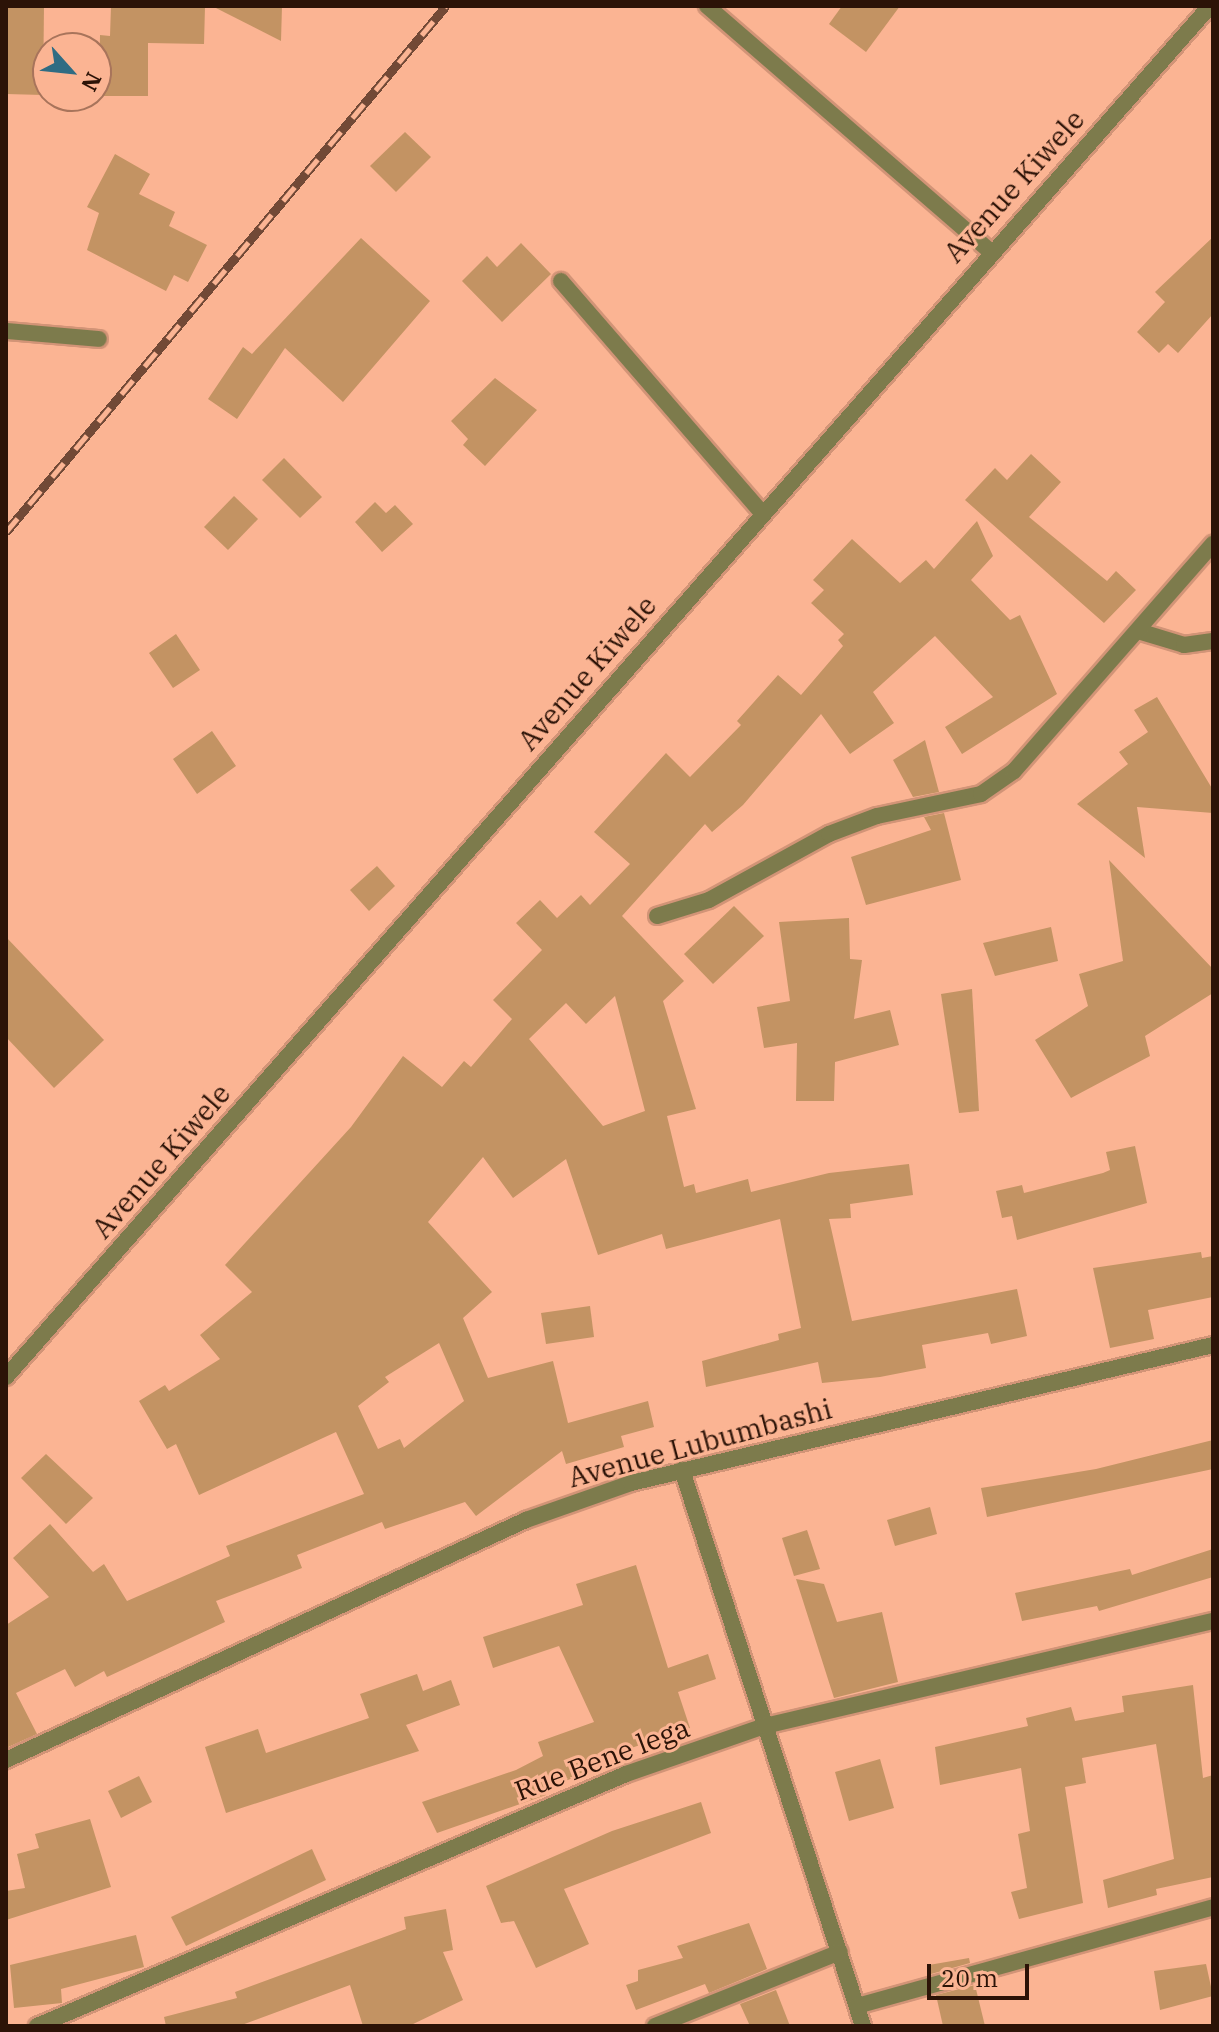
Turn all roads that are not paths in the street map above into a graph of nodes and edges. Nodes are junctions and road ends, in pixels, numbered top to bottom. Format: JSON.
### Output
{"nodes":[{"id":1,"x":707,"y":6,"type":"edge"},
{"id":2,"x":1210,"y":6,"type":"edge"},
{"id":3,"x":990,"y":251,"type":"junction"},
{"id":4,"x":561,"y":281,"type":"dead end"},
{"id":5,"x":6,"y":331,"type":"edge"},
{"id":6,"x":99,"y":339,"type":"dead end"},
{"id":7,"x":762,"y":513,"type":"junction"},
{"id":8,"x":1213,"y":544,"type":"edge"},
{"id":9,"x":1138,"y":631,"type":"junction"},
{"id":10,"x":1213,"y":641,"type":"edge"},
{"id":11,"x":657,"y":916,"type":"dead end"},
{"id":12,"x":1213,"y":1345,"type":"edge"},
{"id":13,"x":6,"y":1377,"type":"edge"},
{"id":14,"x":682,"y":1470,"type":"junction"},
{"id":15,"x":1213,"y":1621,"type":"edge"},
{"id":16,"x":765,"y":1726,"type":"junction"},
{"id":17,"x":6,"y":1760,"type":"edge"},
{"id":18,"x":1213,"y":1907,"type":"edge"},
{"id":19,"x":840,"y":1952,"type":"junction"},
{"id":20,"x":857,"y":2006,"type":"junction"},
{"id":21,"x":37,"y":2026,"type":"edge"},
{"id":22,"x":655,"y":2026,"type":"edge"},
{"id":23,"x":863,"y":2026,"type":"edge"}],
"edges":[{"from":1,"to":3,"type":"street"},
{"from":2,"to":3,"type":"street","name":"Avenue Kiwele"},
{"from":3,"to":7,"type":"street","name":"Avenue Kiwele"},
{"from":4,"to":7,"type":"street"},
{"from":5,"to":6,"type":"street"},
{"from":7,"to":13,"type":"street","name":"Avenue Kiwele"},
{"from":8,"to":9,"type":"street"},
{"from":9,"to":10,"type":"street"},
{"from":9,"to":11,"type":"street"},
{"from":12,"to":14,"type":"street","name":"Avenue Lubumbashi"},
{"from":14,"to":16,"type":"street"},
{"from":14,"to":17,"type":"street","name":"Avenue Lubumbashi"},
{"from":15,"to":16,"type":"street","name":"Rue Bene lega"},
{"from":16,"to":19,"type":"street"},
{"from":16,"to":21,"type":"street","name":"Rue Bene lega"},
{"from":18,"to":20,"type":"street"},
{"from":19,"to":20,"type":"street"},
{"from":19,"to":22,"type":"street"},
{"from":20,"to":23,"type":"street"}]}
